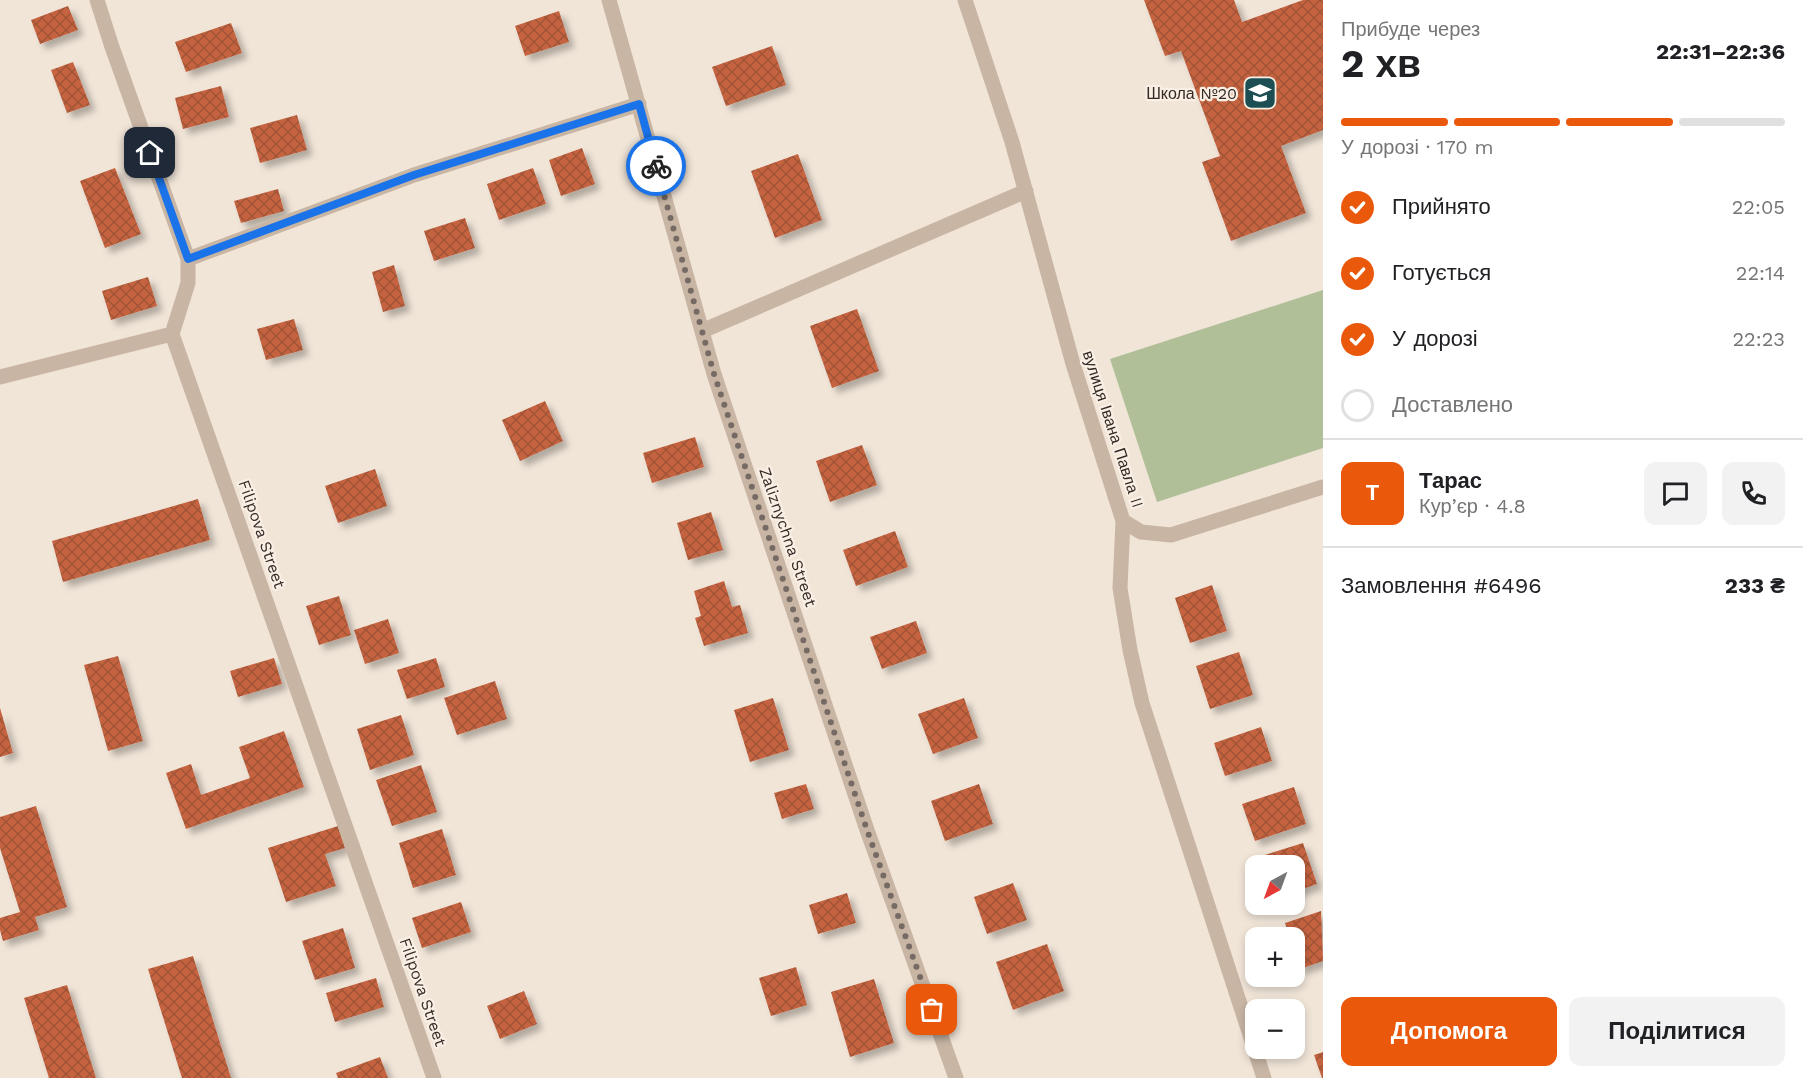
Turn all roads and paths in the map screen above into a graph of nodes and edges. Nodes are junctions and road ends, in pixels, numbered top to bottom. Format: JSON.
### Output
{"nodes":[{"id":1,"x":98,"y":0,"type":"edge"},
{"id":2,"x":609,"y":0,"type":"edge"},
{"id":3,"x":965,"y":0,"type":"edge"},
{"id":4,"x":639,"y":104,"type":"junction"},
{"id":5,"x":1026,"y":191,"type":"junction"},
{"id":6,"x":188,"y":259,"type":"junction"},
{"id":7,"x":702,"y":331,"type":"junction"},
{"id":8,"x":172,"y":334,"type":"junction"},
{"id":9,"x":0,"y":377,"type":"edge"},
{"id":10,"x":1323,"y":487,"type":"edge"},
{"id":11,"x":1123,"y":521,"type":"junction"},
{"id":12,"x":434,"y":1078,"type":"edge"},
{"id":13,"x":956,"y":1078,"type":"edge"},
{"id":14,"x":1264,"y":1078,"type":"edge"}],
"edges":[{"from":1,"to":6,"type":"street"},
{"from":2,"to":4,"type":"street","name":"Zaliznychna Street"},
{"from":3,"to":5,"type":"street","name":"вулиця Івана Павла II"},
{"from":4,"to":6,"type":"street"},
{"from":4,"to":7,"type":"street","name":"Zaliznychna Street"},
{"from":5,"to":7,"type":"street"},
{"from":5,"to":11,"type":"street","name":"вулиця Івана Павла II"},
{"from":6,"to":8,"type":"street"},
{"from":7,"to":13,"type":"street","name":"Zaliznychna Street"},
{"from":8,"to":9,"type":"street"},
{"from":8,"to":12,"type":"street","name":"Filipova Street"},
{"from":10,"to":11,"type":"street"},
{"from":11,"to":14,"type":"street","name":"вулиця Івана Павла II"}]}
